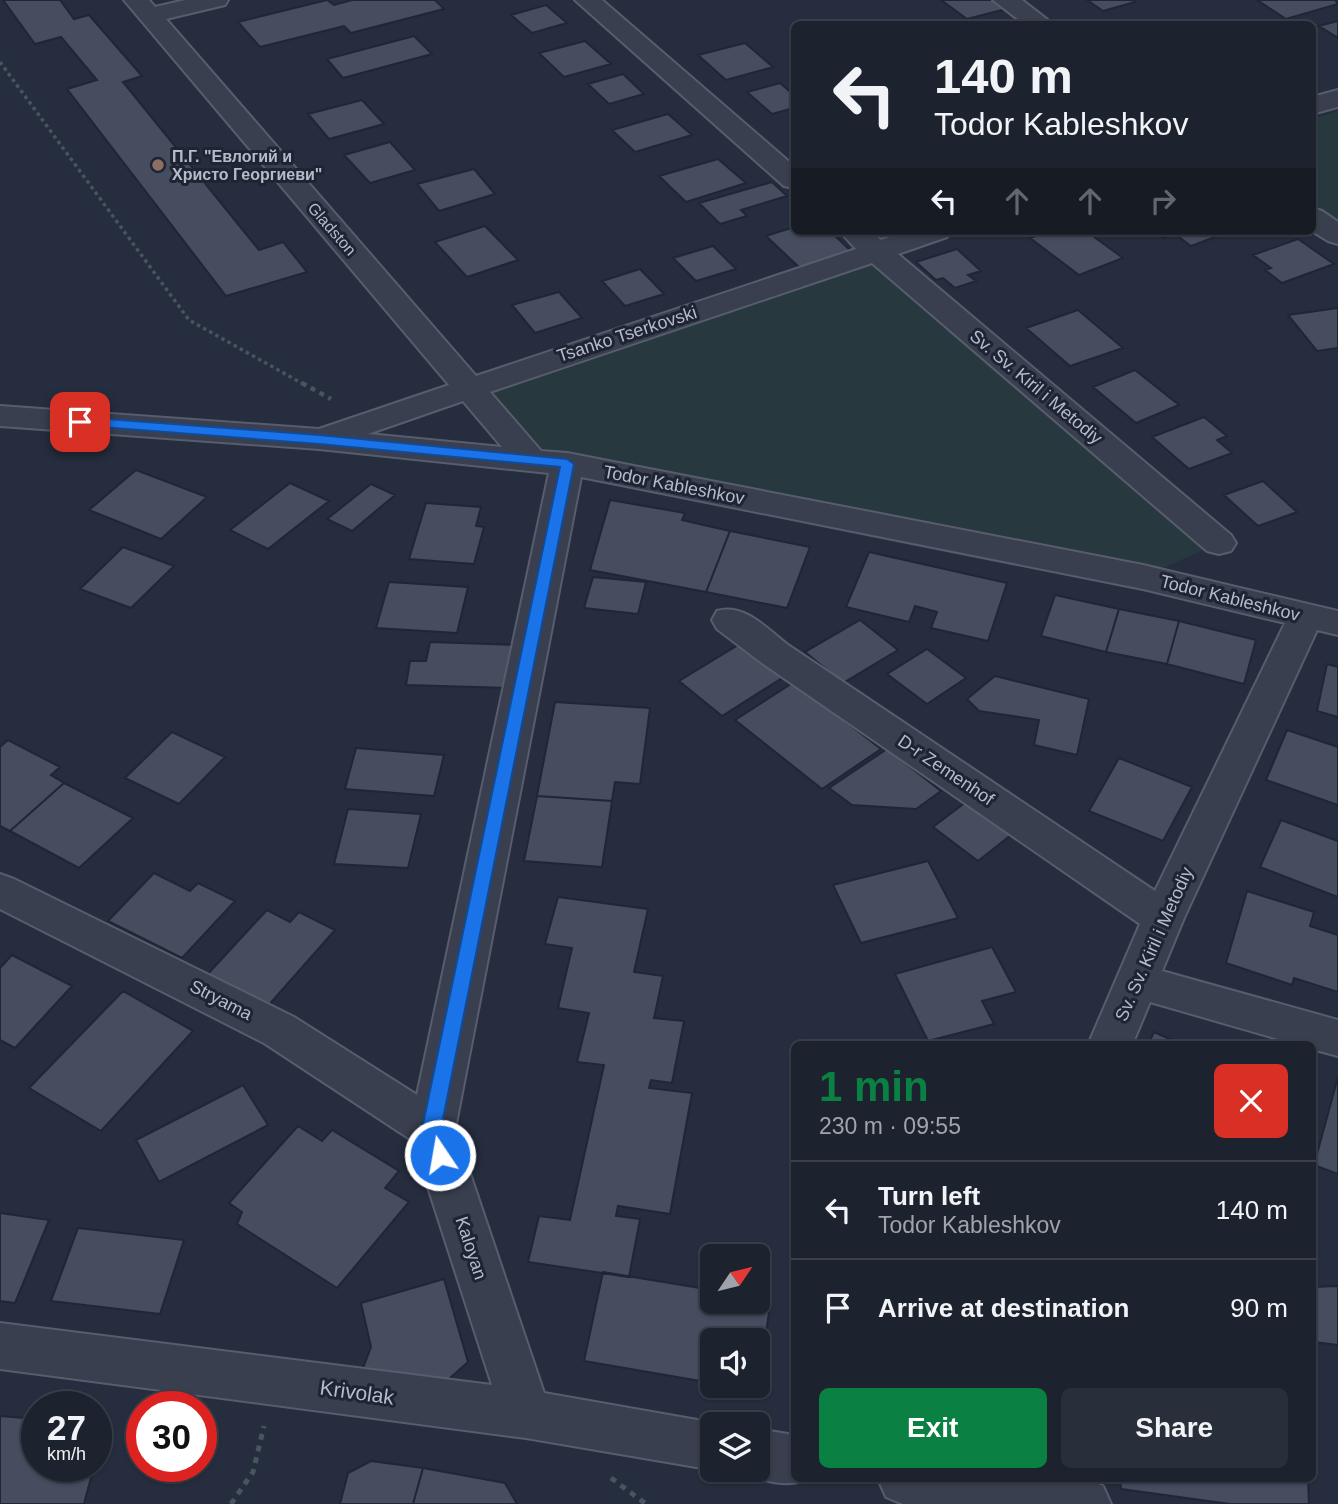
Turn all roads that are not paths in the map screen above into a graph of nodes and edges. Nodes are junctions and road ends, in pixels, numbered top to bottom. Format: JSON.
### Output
{"nodes":[{"id":1,"x":216,"y":0,"type":"edge"},
{"id":2,"x":587,"y":0,"type":"edge"},
{"id":3,"x":1005,"y":0,"type":"edge"},
{"id":4,"x":143,"y":8,"type":"edge"},
{"id":5,"x":1036,"y":21,"type":"edge"},
{"id":6,"x":1338,"y":97,"type":"edge"},
{"id":7,"x":1316,"y":105,"type":"edge"},
{"id":8,"x":791,"y":177,"type":"edge"},
{"id":9,"x":1316,"y":220,"type":"edge"},
{"id":10,"x":908,"y":235,"type":"edge"},
{"id":11,"x":1338,"y":235,"type":"edge"},
{"id":12,"x":865,"y":241,"type":"edge"},
{"id":13,"x":468,"y":387,"type":"junction"},
{"id":14,"x":0,"y":415,"type":"edge"},
{"id":15,"x":319,"y":439,"type":"junction"},
{"id":16,"x":548,"y":461,"type":"junction"},
{"id":17,"x":1219,"y":543,"type":"dead end"},
{"id":18,"x":730,"y":620,"type":"dead end"},
{"id":19,"x":1322,"y":620,"type":"edge"},
{"id":20,"x":0,"y":890,"type":"edge"},
{"id":21,"x":1163,"y":918,"type":"junction"},
{"id":22,"x":1138,"y":981,"type":"junction"},
{"id":23,"x":1338,"y":1038,"type":"edge"},
{"id":24,"x":1112,"y":1041,"type":"edge"},
{"id":25,"x":432,"y":1129,"type":"junction"},
{"id":26,"x":0,"y":1346,"type":"edge"},
{"id":27,"x":526,"y":1414,"type":"junction"},
{"id":28,"x":700,"y":1444,"type":"edge"},
{"id":29,"x":770,"y":1456,"type":"edge"},
{"id":30,"x":791,"y":1460,"type":"edge"},
{"id":31,"x":929,"y":1482,"type":"edge"},
{"id":32,"x":1085,"y":1504,"type":"edge"}],
"edges":[{"from":1,"to":4,"type":"street"},
{"from":2,"to":8,"type":"street"},
{"from":3,"to":5,"type":"street"},
{"from":4,"to":13,"type":"street","name":"Gladston"},
{"from":6,"to":7,"type":"street"},
{"from":9,"to":11,"type":"street"},
{"from":10,"to":12,"type":"street","name":"Tsanko Tserkovski"},
{"from":12,"to":13,"type":"street","name":"Tsanko Tserkovski"},
{"from":12,"to":17,"type":"street","name":"Sv. Sv. Kiril i Metodiy"},
{"from":13,"to":15,"type":"street","name":"Tsanko Tserkovski"},
{"from":13,"to":16,"type":"street","name":"Gladston"},
{"from":14,"to":15,"type":"street","name":"Todor Kableshkov"},
{"from":15,"to":16,"type":"street","name":"Todor Kableshkov"},
{"from":16,"to":19,"type":"street","name":"Todor Kableshkov"},
{"from":16,"to":25,"type":"street","name":"Kaloyan"},
{"from":18,"to":21,"type":"street","name":"D-r Zemenhof"},
{"from":19,"to":21,"type":"street","name":"Sv. Sv. Kiril i Metodiy"},
{"from":20,"to":25,"type":"street","name":"Stryama"},
{"from":21,"to":22,"type":"street","name":"Sv. Sv. Kiril i Metodiy"},
{"from":22,"to":23,"type":"street"},
{"from":22,"to":24,"type":"street","name":"Sv. Sv. Kiril i Metodiy"},
{"from":25,"to":27,"type":"street","name":"Kaloyan"},
{"from":26,"to":27,"type":"street","name":"Krivolak"},
{"from":27,"to":28,"type":"street","name":"Krivolak"},
{"from":29,"to":30,"type":"street"},
{"from":31,"to":32,"type":"street"}]}
